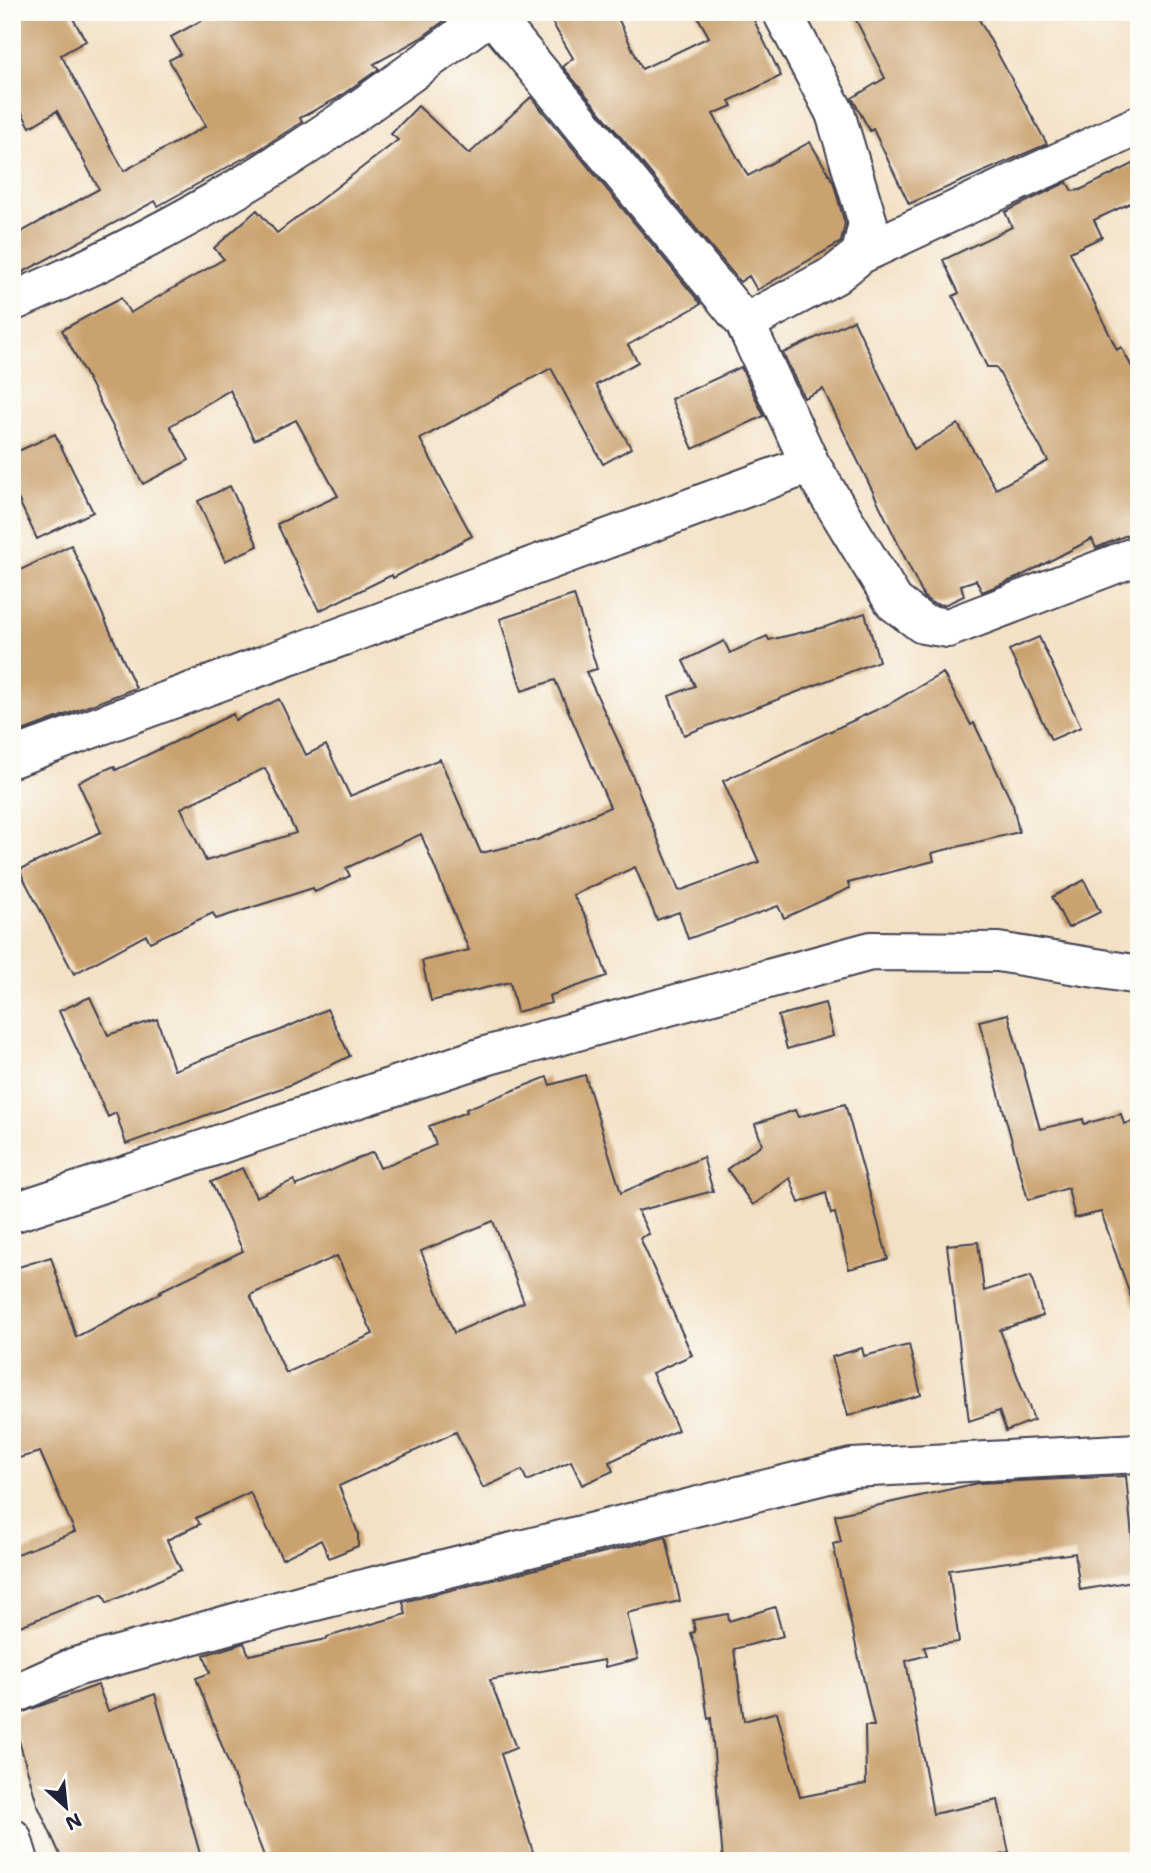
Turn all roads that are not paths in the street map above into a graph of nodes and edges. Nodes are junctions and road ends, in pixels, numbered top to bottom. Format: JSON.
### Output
{"nodes":[{"id":1,"x":782,"y":12,"type":"edge"},
{"id":2,"x":491,"y":13,"type":"edge"},
{"id":3,"x":1139,"y":125,"type":"edge"},
{"id":4,"x":861,"y":254,"type":"junction"},
{"id":5,"x":12,"y":302,"type":"edge"},
{"id":6,"x":745,"y":323,"type":"junction"},
{"id":7,"x":810,"y":464,"type":"junction"},
{"id":8,"x":1139,"y":555,"type":"edge"},
{"id":9,"x":12,"y":758,"type":"edge"},
{"id":10,"x":1139,"y":975,"type":"edge"},
{"id":11,"x":12,"y":1213,"type":"edge"},
{"id":12,"x":1139,"y":1453,"type":"edge"},
{"id":13,"x":12,"y":1695,"type":"edge"},
{"id":14,"x":12,"y":1838,"type":"edge"},
{"id":15,"x":19,"y":1861,"type":"edge"}],
"edges":[{"from":1,"to":4,"type":"street"},
{"from":2,"to":5,"type":"street"},
{"from":2,"to":6,"type":"street"},
{"from":3,"to":4,"type":"street"},
{"from":4,"to":6,"type":"street"},
{"from":6,"to":7,"type":"street"},
{"from":7,"to":8,"type":"street"},
{"from":7,"to":9,"type":"street"},
{"from":10,"to":11,"type":"street"},
{"from":12,"to":13,"type":"street"},
{"from":14,"to":15,"type":"street"}]}
